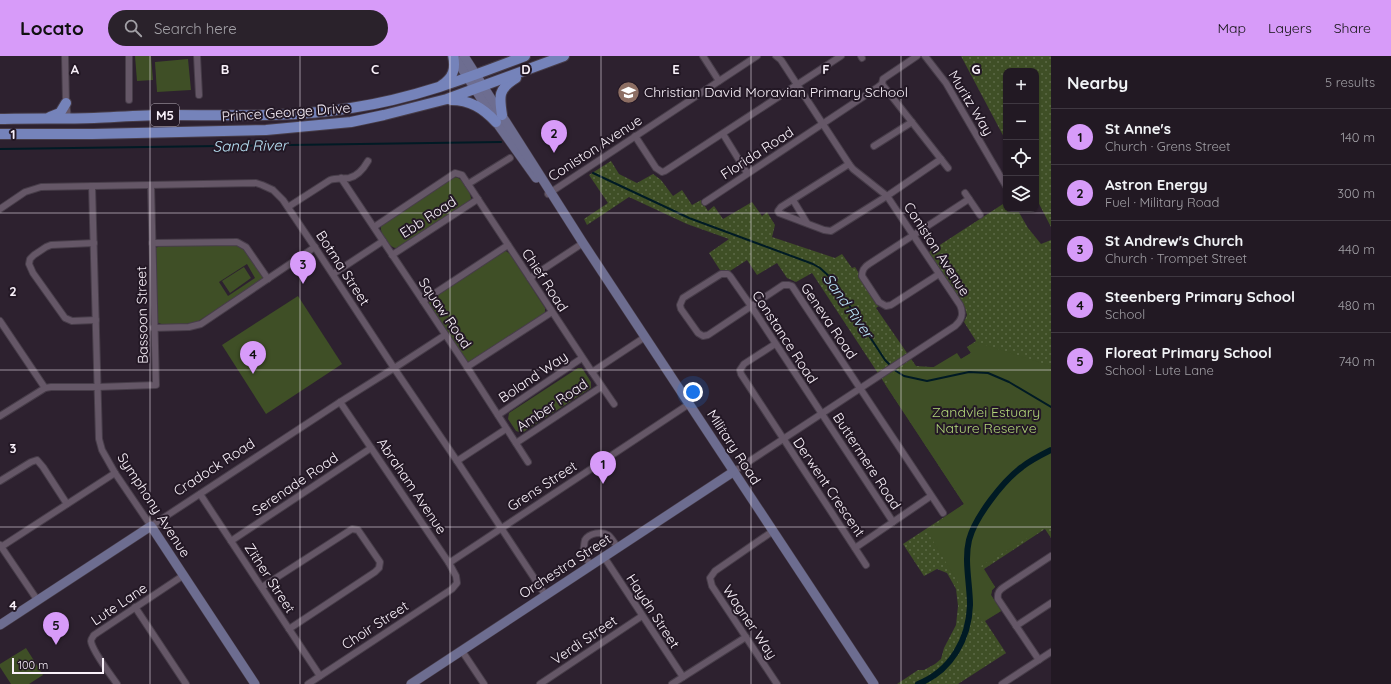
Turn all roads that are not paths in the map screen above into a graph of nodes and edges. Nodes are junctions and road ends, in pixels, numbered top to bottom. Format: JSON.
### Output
{"nodes":[{"id":1,"x":65,"y":56,"type":"edge"},
{"id":2,"x":128,"y":56,"type":"edge"},
{"id":3,"x":197,"y":56,"type":"edge"},
{"id":4,"x":454,"y":56,"type":"edge"},
{"id":5,"x":464,"y":56,"type":"edge"},
{"id":6,"x":525,"y":56,"type":"edge"},
{"id":7,"x":564,"y":56,"type":"edge"},
{"id":8,"x":703,"y":56,"type":"edge"},
{"id":9,"x":757,"y":56,"type":"edge"},
{"id":10,"x":776,"y":56,"type":"edge"},
{"id":11,"x":841,"y":56,"type":"edge"},
{"id":12,"x":917,"y":56,"type":"edge"},
{"id":13,"x":925,"y":56,"type":"edge"},
{"id":14,"x":539,"y":66,"type":"junction"},
{"id":15,"x":472,"y":77,"type":"junction"},
{"id":16,"x":719,"y":81,"type":"junction"},
{"id":17,"x":882,"y":84,"type":"junction"},
{"id":18,"x":797,"y":85,"type":"junction"},
{"id":19,"x":480,"y":88,"type":"junction"},
{"id":20,"x":433,"y":90,"type":"junction"},
{"id":21,"x":199,"y":94,"type":"dead end"},
{"id":22,"x":447,"y":99,"type":"junction"},
{"id":23,"x":129,"y":100,"type":"dead end"},
{"id":24,"x":66,"y":102,"type":"junction"},
{"id":25,"x":32,"y":118,"type":"junction"},
{"id":26,"x":68,"y":118,"type":"junction"},
{"id":27,"x":499,"y":118,"type":"junction"},
{"id":28,"x":0,"y":119,"type":"edge"},
{"id":29,"x":912,"y":122,"type":"junction"},
{"id":30,"x":823,"y":124,"type":"junction"},
{"id":31,"x":0,"y":134,"type":"edge"},
{"id":32,"x":723,"y":134,"type":"junction"},
{"id":33,"x":635,"y":136,"type":"junction"},
{"id":34,"x":874,"y":146,"type":"dead end"},
{"id":35,"x":510,"y":158,"type":"dead end"},
{"id":36,"x":941,"y":159,"type":"junction"},
{"id":37,"x":368,"y":161,"type":"dead end"},
{"id":38,"x":849,"y":164,"type":"junction"},
{"id":39,"x":948,"y":168,"type":"dead end"},
{"id":40,"x":747,"y":173,"type":"junction"},
{"id":41,"x":341,"y":178,"type":"junction"},
{"id":42,"x":1003,"y":181,"type":"edge"},
{"id":43,"x":468,"y":184,"type":"junction"},
{"id":44,"x":92,"y":186,"type":"junction"},
{"id":45,"x":151,"y":186,"type":"junction"},
{"id":46,"x":549,"y":193,"type":"junction"},
{"id":47,"x":965,"y":193,"type":"dead end"},
{"id":48,"x":887,"y":196,"type":"junction"},
{"id":49,"x":478,"y":199,"type":"junction"},
{"id":50,"x":969,"y":199,"type":"junction"},
{"id":51,"x":793,"y":200,"type":"junction"},
{"id":52,"x":705,"y":202,"type":"dead end"},
{"id":53,"x":288,"y":207,"type":"junction"},
{"id":54,"x":0,"y":208,"type":"edge"},
{"id":55,"x":980,"y":215,"type":"dead end"},
{"id":56,"x":807,"y":223,"type":"junction"},
{"id":57,"x":374,"y":227,"type":"junction"},
{"id":58,"x":913,"y":234,"type":"junction"},
{"id":59,"x":383,"y":241,"type":"junction"},
{"id":60,"x":94,"y":243,"type":"junction"},
{"id":61,"x":583,"y":243,"type":"junction"},
{"id":62,"x":152,"y":244,"type":"junction"},
{"id":63,"x":508,"y":245,"type":"junction"},
{"id":64,"x":315,"y":247,"type":"junction"},
{"id":65,"x":392,"y":255,"type":"junction"},
{"id":66,"x":333,"y":274,"type":"junction"},
{"id":67,"x":939,"y":274,"type":"junction"},
{"id":68,"x":530,"y":278,"type":"junction"},
{"id":69,"x":268,"y":279,"type":"junction"},
{"id":70,"x":423,"y":302,"type":"junction"},
{"id":71,"x":751,"y":306,"type":"junction"},
{"id":72,"x":552,"y":312,"type":"junction"},
{"id":73,"x":96,"y":320,"type":"junction"},
{"id":74,"x":0,"y":321,"type":"edge"},
{"id":75,"x":153,"y":328,"type":"junction"},
{"id":76,"x":445,"y":335,"type":"junction"},
{"id":77,"x":645,"y":337,"type":"junction"},
{"id":78,"x":775,"y":344,"type":"junction"},
{"id":79,"x":582,"y":358,"type":"junction"},
{"id":80,"x":467,"y":367,"type":"junction"},
{"id":81,"x":394,"y":368,"type":"junction"},
{"id":82,"x":592,"y":372,"type":"junction"},
{"id":83,"x":97,"y":387,"type":"junction"},
{"id":84,"x":601,"y":387,"type":"junction"},
{"id":85,"x":45,"y":388,"type":"junction"},
{"id":86,"x":860,"y":388,"type":"junction"},
{"id":87,"x":340,"y":402,"type":"junction"},
{"id":88,"x":614,"y":404,"type":"dead end"},
{"id":89,"x":689,"y":404,"type":"junction"},
{"id":90,"x":821,"y":414,"type":"junction"},
{"id":91,"x":498,"y":415,"type":"junction"},
{"id":92,"x":0,"y":416,"type":"edge"},
{"id":93,"x":506,"y":429,"type":"junction"},
{"id":94,"x":783,"y":439,"type":"junction"},
{"id":95,"x":516,"y":443,"type":"junction"},
{"id":96,"x":371,"y":448,"type":"junction"},
{"id":97,"x":457,"y":461,"type":"junction"},
{"id":98,"x":528,"y":462,"type":"dead end"},
{"id":99,"x":733,"y":472,"type":"junction"},
{"id":100,"x":116,"y":473,"type":"junction"},
{"id":101,"x":0,"y":482,"type":"edge"},
{"id":102,"x":200,"y":494,"type":"junction"},
{"id":103,"x":931,"y":496,"type":"junction"},
{"id":104,"x":67,"y":504,"type":"junction"},
{"id":105,"x":943,"y":513,"type":"dead end"},
{"id":106,"x":893,"y":522,"type":"junction"},
{"id":107,"x":151,"y":526,"type":"junction"},
{"id":108,"x":500,"y":528,"type":"junction"},
{"id":109,"x":773,"y":532,"type":"junction"},
{"id":110,"x":231,"y":541,"type":"junction"},
{"id":111,"x":1,"y":546,"type":"edge"},
{"id":112,"x":618,"y":548,"type":"junction"},
{"id":113,"x":855,"y":548,"type":"junction"},
{"id":114,"x":1051,"y":556,"type":"edge"},
{"id":115,"x":604,"y":557,"type":"junction"},
{"id":116,"x":449,"y":563,"type":"junction"},
{"id":117,"x":866,"y":565,"type":"dead end"},
{"id":118,"x":591,"y":566,"type":"junction"},
{"id":119,"x":184,"y":575,"type":"junction"},
{"id":120,"x":455,"y":586,"type":"joint"},
{"id":121,"x":262,"y":587,"type":"junction"},
{"id":122,"x":546,"y":596,"type":"junction"},
{"id":123,"x":38,"y":601,"type":"junction"},
{"id":124,"x":1051,"y":603,"type":"edge"},
{"id":125,"x":135,"y":607,"type":"junction"},
{"id":126,"x":642,"y":616,"type":"junction"},
{"id":127,"x":0,"y":625,"type":"edge"},
{"id":128,"x":1016,"y":626,"type":"junction"},
{"id":129,"x":289,"y":629,"type":"junction"},
{"id":130,"x":746,"y":637,"type":"junction"},
{"id":131,"x":462,"y":650,"type":"junction"},
{"id":132,"x":1051,"y":652,"type":"edge"},
{"id":133,"x":1038,"y":660,"type":"junction"},
{"id":134,"x":320,"y":676,"type":"junction"},
{"id":135,"x":683,"y":677,"type":"junction"},
{"id":136,"x":542,"y":683,"type":"edge"},
{"id":137,"x":117,"y":684,"type":"edge"},
{"id":138,"x":186,"y":684,"type":"edge"},
{"id":139,"x":255,"y":684,"type":"edge"},
{"id":140,"x":308,"y":684,"type":"edge"},
{"id":141,"x":411,"y":684,"type":"edge"},
{"id":142,"x":484,"y":684,"type":"edge"},
{"id":143,"x":672,"y":684,"type":"edge"},
{"id":144,"x":777,"y":684,"type":"edge"},
{"id":145,"x":874,"y":684,"type":"edge"},
{"id":146,"x":1004,"y":684,"type":"edge"}],
"edges":[{"from":1,"to":24,"type":"street"},
{"from":2,"to":23,"type":"street"},
{"from":3,"to":21,"type":"street"},
{"from":4,"to":15,"type":"street","name":"Military Road"},
{"from":4,"to":20,"type":"main road"},
{"from":5,"to":15,"type":"street","name":"Military Road"},
{"from":6,"to":15,"type":"main road","name":"Prince George Drive","number":"M5"},
{"from":7,"to":14,"type":"main road","name":"Prince George Drive","number":"M5"},
{"from":8,"to":16,"type":"street"},
{"from":9,"to":16,"type":"street","name":"Coniston Avenue"},
{"from":10,"to":18,"type":"street","name":"Coniston Avenue"},
{"from":11,"to":18,"type":"street"},
{"from":12,"to":17,"type":"street","name":"Florida Road"},
{"from":13,"to":42,"type":"street","name":"Muritz Way"},
{"from":14,"to":19,"type":"main road","name":"Prince George Drive","number":"M5"},
{"from":14,"to":27,"type":"main road"},
{"from":15,"to":19,"type":"street","name":"Military Road"},
{"from":15,"to":20,"type":"main road","name":"Prince George Drive","number":"M5"},
{"from":16,"to":33,"type":"street","name":"Coniston Avenue"},
{"from":17,"to":29,"type":"street"},
{"from":17,"to":30,"type":"street","name":"Florida Road"},
{"from":18,"to":30,"type":"street","name":"Coniston Avenue"},
{"from":18,"to":32,"type":"street"},
{"from":19,"to":22,"type":"main road","name":"Prince George Drive","number":"M5"},
{"from":19,"to":27,"type":"street","name":"Military Road"},
{"from":20,"to":26,"type":"main road","name":"Prince George Drive","number":"M5"},
{"from":22,"to":27,"type":"main road"},
{"from":22,"to":31,"type":"main road","name":"Prince George Drive","number":"M5"},
{"from":24,"to":25,"type":"main road"},
{"from":24,"to":26,"type":"street"},
{"from":25,"to":26,"type":"main road","name":"Prince George Drive","number":"M5"},
{"from":25,"to":28,"type":"main road","name":"Prince George Drive","number":"M5"},
{"from":27,"to":46,"type":"street","name":"Military Road"},
{"from":29,"to":34,"type":"street"},
{"from":29,"to":36,"type":"street"},
{"from":30,"to":38,"type":"street","name":"Coniston Avenue"},
{"from":30,"to":40,"type":"street","name":"Florida Road"},
{"from":32,"to":33,"type":"street"},
{"from":32,"to":40,"type":"street"},
{"from":33,"to":46,"type":"street","name":"Coniston Avenue"},
{"from":35,"to":43,"type":"street"},
{"from":36,"to":39,"type":"street"},
{"from":36,"to":48,"type":"street"},
{"from":37,"to":41,"type":"street"},
{"from":38,"to":48,"type":"street","name":"Coniston Avenue"},
{"from":38,"to":51,"type":"street"},
{"from":40,"to":52,"type":"street","name":"Florida Road"},
{"from":41,"to":53,"type":"street"},
{"from":41,"to":57,"type":"street","name":"Squaw Road"},
{"from":43,"to":49,"type":"street","name":"Chief Road"},
{"from":43,"to":57,"type":"street","name":"Chief Road"},
{"from":44,"to":45,"type":"street","name":"Botma Street"},
{"from":44,"to":54,"type":"street","name":"Botma Street"},
{"from":44,"to":60,"type":"street","name":"Symphony Avenue"},
{"from":45,"to":53,"type":"street","name":"Botma Street"},
{"from":45,"to":62,"type":"street","name":"Bassoon Street"},
{"from":46,"to":61,"type":"street","name":"Military Road"},
{"from":47,"to":50,"type":"street"},
{"from":48,"to":56,"type":"street"},
{"from":48,"to":58,"type":"street","name":"Coniston Avenue"},
{"from":49,"to":63,"type":"street","name":"Chief Road"},
{"from":49,"to":65,"type":"street","name":"Ebb Road"},
{"from":50,"to":55,"type":"street"},
{"from":50,"to":58,"type":"street"},
{"from":51,"to":56,"type":"street"},
{"from":51,"to":56,"type":"street"},
{"from":53,"to":64,"type":"street","name":"Botma Street"},
{"from":57,"to":59,"type":"street","name":"Squaw Road"},
{"from":58,"to":67,"type":"street","name":"Coniston Avenue"},
{"from":58,"to":67,"type":"street"},
{"from":59,"to":65,"type":"street","name":"Squaw Road"},
{"from":59,"to":66,"type":"street"},
{"from":60,"to":73,"type":"street","name":"Symphony Avenue"},
{"from":60,"to":73,"type":"street"},
{"from":61,"to":68,"type":"street"},
{"from":61,"to":77,"type":"street","name":"Military Road"},
{"from":62,"to":69,"type":"street"},
{"from":62,"to":75,"type":"street","name":"Bassoon Street"},
{"from":63,"to":68,"type":"street","name":"Chief Road"},
{"from":63,"to":70,"type":"street"},
{"from":64,"to":66,"type":"street","name":"Botma Street"},
{"from":64,"to":69,"type":"street"},
{"from":65,"to":70,"type":"street","name":"Squaw Road"},
{"from":66,"to":81,"type":"street","name":"Botma Street"},
{"from":67,"to":86,"type":"street","name":"Coniston Avenue"},
{"from":68,"to":72,"type":"street","name":"Chief Road"},
{"from":69,"to":75,"type":"street"},
{"from":70,"to":76,"type":"street","name":"Squaw Road"},
{"from":71,"to":71,"type":"street","name":"Constance Road"},
{"from":71,"to":78,"type":"street","name":"Constance Road"},
{"from":71,"to":86,"type":"street","name":"Geneva Road"},
{"from":72,"to":79,"type":"street","name":"Chief Road"},
{"from":72,"to":80,"type":"street"},
{"from":73,"to":83,"type":"street","name":"Symphony Avenue"},
{"from":74,"to":85,"type":"street"},
{"from":75,"to":83,"type":"street","name":"Bassoon Street"},
{"from":76,"to":80,"type":"street","name":"Squaw Road"},
{"from":76,"to":81,"type":"street","name":"Cradock Road"},
{"from":77,"to":82,"type":"street"},
{"from":77,"to":89,"type":"street","name":"Military Road"},
{"from":78,"to":90,"type":"street","name":"Constance Road"},
{"from":78,"to":94,"type":"street","name":"Derwent Crescent"},
{"from":79,"to":82,"type":"street","name":"Chief Road"},
{"from":79,"to":91,"type":"street","name":"Boland Way"},
{"from":80,"to":91,"type":"street","name":"Squaw Road"},
{"from":81,"to":87,"type":"street","name":"Cradock Road"},
{"from":81,"to":97,"type":"street","name":"Botma Street"},
{"from":82,"to":84,"type":"street","name":"Chief Road"},
{"from":83,"to":85,"type":"street"},
{"from":83,"to":100,"type":"street","name":"Symphony Avenue"},
{"from":84,"to":88,"type":"street","name":"Chief Road"},
{"from":84,"to":95,"type":"street","name":"Amber Road"},
{"from":85,"to":92,"type":"street"},
{"from":86,"to":90,"type":"street","name":"Coniston Avenue"},
{"from":86,"to":103,"type":"street"},
{"from":87,"to":96,"type":"street","name":"Abraham Avenue"},
{"from":87,"to":102,"type":"street","name":"Cradock Road"},
{"from":89,"to":99,"type":"street","name":"Military Road"},
{"from":89,"to":108,"type":"street","name":"Grens Street"},
{"from":90,"to":94,"type":"street","name":"Coniston Avenue"},
{"from":90,"to":106,"type":"street","name":"Buttermere Road"},
{"from":91,"to":93,"type":"street","name":"Squaw Road"},
{"from":93,"to":95,"type":"street","name":"Squaw Road"},
{"from":93,"to":97,"type":"street"},
{"from":94,"to":99,"type":"street","name":"Coniston Avenue"},
{"from":94,"to":113,"type":"street","name":"Derwent Crescent"},
{"from":95,"to":98,"type":"street","name":"Squaw Road"},
{"from":96,"to":110,"type":"street","name":"Serenade Road"},
{"from":96,"to":116,"type":"street","name":"Abraham Avenue"},
{"from":97,"to":108,"type":"street","name":"Botma Street"},
{"from":99,"to":109,"type":"street","name":"Military Road"},
{"from":99,"to":112,"type":"street","name":"Orchestra Street"},
{"from":100,"to":104,"type":"street"},
{"from":100,"to":107,"type":"street","name":"Symphony Avenue"},
{"from":101,"to":104,"type":"street"},
{"from":102,"to":107,"type":"street","name":"Cradock Road"},
{"from":102,"to":110,"type":"street","name":"Zither Street"},
{"from":103,"to":105,"type":"street"},
{"from":103,"to":106,"type":"street","name":"Derwent Crescent"},
{"from":104,"to":111,"type":"street"},
{"from":106,"to":113,"type":"street","name":"Derwent Crescent"},
{"from":107,"to":119,"type":"street","name":"Symphony Avenue"},
{"from":107,"to":123,"type":"street","name":"Cradock Road"},
{"from":108,"to":116,"type":"street","name":"Grens Street"},
{"from":108,"to":122,"type":"street","name":"Botma Street"},
{"from":109,"to":130,"type":"street","name":"Wagner Way"},
{"from":109,"to":145,"type":"street","name":"Military Road"},
{"from":110,"to":121,"type":"street","name":"Zither Street"},
{"from":111,"to":123,"type":"street"},
{"from":112,"to":115,"type":"street","name":"Orchestra Street"},
{"from":112,"to":118,"type":"street"},
{"from":113,"to":117,"type":"street","name":"Derwent Crescent"},
{"from":114,"to":128,"type":"street"},
{"from":115,"to":118,"type":"street","name":"Orchestra Street"},
{"from":115,"to":126,"type":"street","name":"Haydn Street"},
{"from":116,"to":120,"type":"street","name":"Abraham Avenue"},
{"from":118,"to":122,"type":"street","name":"Orchestra Street"},
{"from":119,"to":125,"type":"street","name":"Lute Lane"},
{"from":119,"to":139,"type":"street","name":"Symphony Avenue"},
{"from":120,"to":134,"type":"street","name":"Choir Street"},
{"from":121,"to":129,"type":"street","name":"Zither Street"},
{"from":121,"to":129,"type":"street"},
{"from":122,"to":131,"type":"street","name":"Orchestra Street"},
{"from":123,"to":127,"type":"street","name":"Cradock Road"},
{"from":124,"to":128,"type":"street"},
{"from":125,"to":137,"type":"street","name":"Lute Lane"},
{"from":125,"to":138,"type":"street"},
{"from":126,"to":135,"type":"street","name":"Haydn Street"},
{"from":126,"to":136,"type":"street","name":"Verdi Street"},
{"from":128,"to":133,"type":"street"},
{"from":129,"to":134,"type":"street","name":"Zither Street"},
{"from":130,"to":135,"type":"street"},
{"from":130,"to":144,"type":"street","name":"Wagner Way"},
{"from":131,"to":141,"type":"street","name":"Orchestra Street"},
{"from":131,"to":142,"type":"street"},
{"from":132,"to":133,"type":"street"},
{"from":133,"to":146,"type":"street"},
{"from":134,"to":140,"type":"street","name":"Choir Street"},
{"from":135,"to":143,"type":"street"}]}
